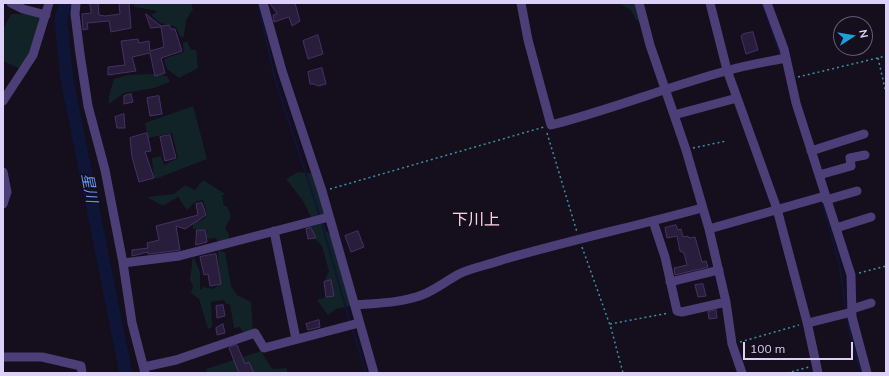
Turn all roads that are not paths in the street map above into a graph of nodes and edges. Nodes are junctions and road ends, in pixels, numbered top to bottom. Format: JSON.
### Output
{"nodes":[{"id":1,"x":11,"y":3,"type":"edge"},
{"id":2,"x":49,"y":3,"type":"edge"},
{"id":3,"x":76,"y":3,"type":"edge"},
{"id":4,"x":263,"y":3,"type":"edge"},
{"id":5,"x":521,"y":3,"type":"edge"},
{"id":6,"x":639,"y":3,"type":"edge"},
{"id":7,"x":710,"y":3,"type":"edge"},
{"id":8,"x":767,"y":3,"type":"edge"},
{"id":9,"x":46,"y":15,"type":"junction"},
{"id":10,"x":786,"y":58,"type":"junction"},
{"id":11,"x":727,"y":70,"type":"junction"},
{"id":12,"x":666,"y":90,"type":"junction"},
{"id":13,"x":737,"y":98,"type":"junction"},
{"id":14,"x":3,"y":101,"type":"edge"},
{"id":15,"x":674,"y":115,"type":"junction"},
{"id":16,"x":864,"y":134,"type":"dead end"},
{"id":17,"x":811,"y":151,"type":"junction"},
{"id":18,"x":865,"y":155,"type":"dead end"},
{"id":19,"x":3,"y":172,"type":"edge"},
{"id":20,"x":819,"y":175,"type":"junction"},
{"id":21,"x":857,"y":191,"type":"dead end"},
{"id":22,"x":826,"y":198,"type":"junction"},
{"id":23,"x":3,"y":204,"type":"edge"},
{"id":24,"x":702,"y":208,"type":"junction"},
{"id":25,"x":777,"y":209,"type":"junction"},
{"id":26,"x":329,"y":217,"type":"junction"},
{"id":27,"x":871,"y":217,"type":"dead end"},
{"id":28,"x":653,"y":221,"type":"junction"},
{"id":29,"x":836,"y":228,"type":"junction"},
{"id":30,"x":709,"y":229,"type":"junction"},
{"id":31,"x":274,"y":231,"type":"junction"},
{"id":32,"x":123,"y":263,"type":"junction"},
{"id":33,"x":719,"y":270,"type":"junction"},
{"id":34,"x":670,"y":282,"type":"junction"},
{"id":35,"x":726,"y":302,"type":"junction"},
{"id":36,"x":871,"y":303,"type":"dead end"},
{"id":37,"x":355,"y":305,"type":"junction"},
{"id":38,"x":852,"y":311,"type":"junction"},
{"id":39,"x":359,"y":323,"type":"junction"},
{"id":40,"x":808,"y":323,"type":"junction"},
{"id":41,"x":296,"y":339,"type":"junction"},
{"id":42,"x":3,"y":357,"type":"edge"},
{"id":43,"x":817,"y":369,"type":"edge"},
{"id":44,"x":145,"y":370,"type":"edge"},
{"id":45,"x":82,"y":373,"type":"edge"},
{"id":46,"x":374,"y":373,"type":"edge"},
{"id":47,"x":742,"y":373,"type":"edge"},
{"id":48,"x":868,"y":373,"type":"edge"}],
"edges":[{"from":1,"to":9,"type":"street"},
{"from":2,"to":9,"type":"street"},
{"from":3,"to":32,"type":"street"},
{"from":4,"to":26,"type":"street"},
{"from":5,"to":12,"type":"street"},
{"from":6,"to":12,"type":"street"},
{"from":7,"to":11,"type":"street"},
{"from":8,"to":10,"type":"street"},
{"from":9,"to":14,"type":"street"},
{"from":10,"to":11,"type":"street"},
{"from":10,"to":17,"type":"street"},
{"from":11,"to":12,"type":"street"},
{"from":11,"to":13,"type":"street"},
{"from":12,"to":15,"type":"street"},
{"from":13,"to":15,"type":"street"},
{"from":13,"to":25,"type":"street"},
{"from":15,"to":24,"type":"street"},
{"from":16,"to":17,"type":"street"},
{"from":17,"to":20,"type":"street"},
{"from":18,"to":20,"type":"street"},
{"from":19,"to":23,"type":"street"},
{"from":20,"to":22,"type":"street"},
{"from":21,"to":22,"type":"street"},
{"from":22,"to":25,"type":"street"},
{"from":22,"to":29,"type":"street"},
{"from":24,"to":28,"type":"street"},
{"from":24,"to":30,"type":"street"},
{"from":25,"to":30,"type":"street"},
{"from":25,"to":40,"type":"street"},
{"from":26,"to":31,"type":"street"},
{"from":26,"to":37,"type":"street"},
{"from":27,"to":29,"type":"street"},
{"from":28,"to":34,"type":"street"},
{"from":28,"to":37,"type":"street"},
{"from":29,"to":38,"type":"street"},
{"from":30,"to":33,"type":"street"},
{"from":31,"to":32,"type":"street"},
{"from":31,"to":41,"type":"street"},
{"from":32,"to":44,"type":"street"},
{"from":33,"to":34,"type":"street"},
{"from":33,"to":35,"type":"street"},
{"from":34,"to":35,"type":"street"},
{"from":35,"to":47,"type":"street"},
{"from":36,"to":38,"type":"street"},
{"from":37,"to":39,"type":"street"},
{"from":38,"to":40,"type":"street"},
{"from":38,"to":48,"type":"street"},
{"from":39,"to":41,"type":"street"},
{"from":39,"to":46,"type":"street"},
{"from":40,"to":43,"type":"street"},
{"from":41,"to":44,"type":"street"},
{"from":42,"to":45,"type":"street"}]}
